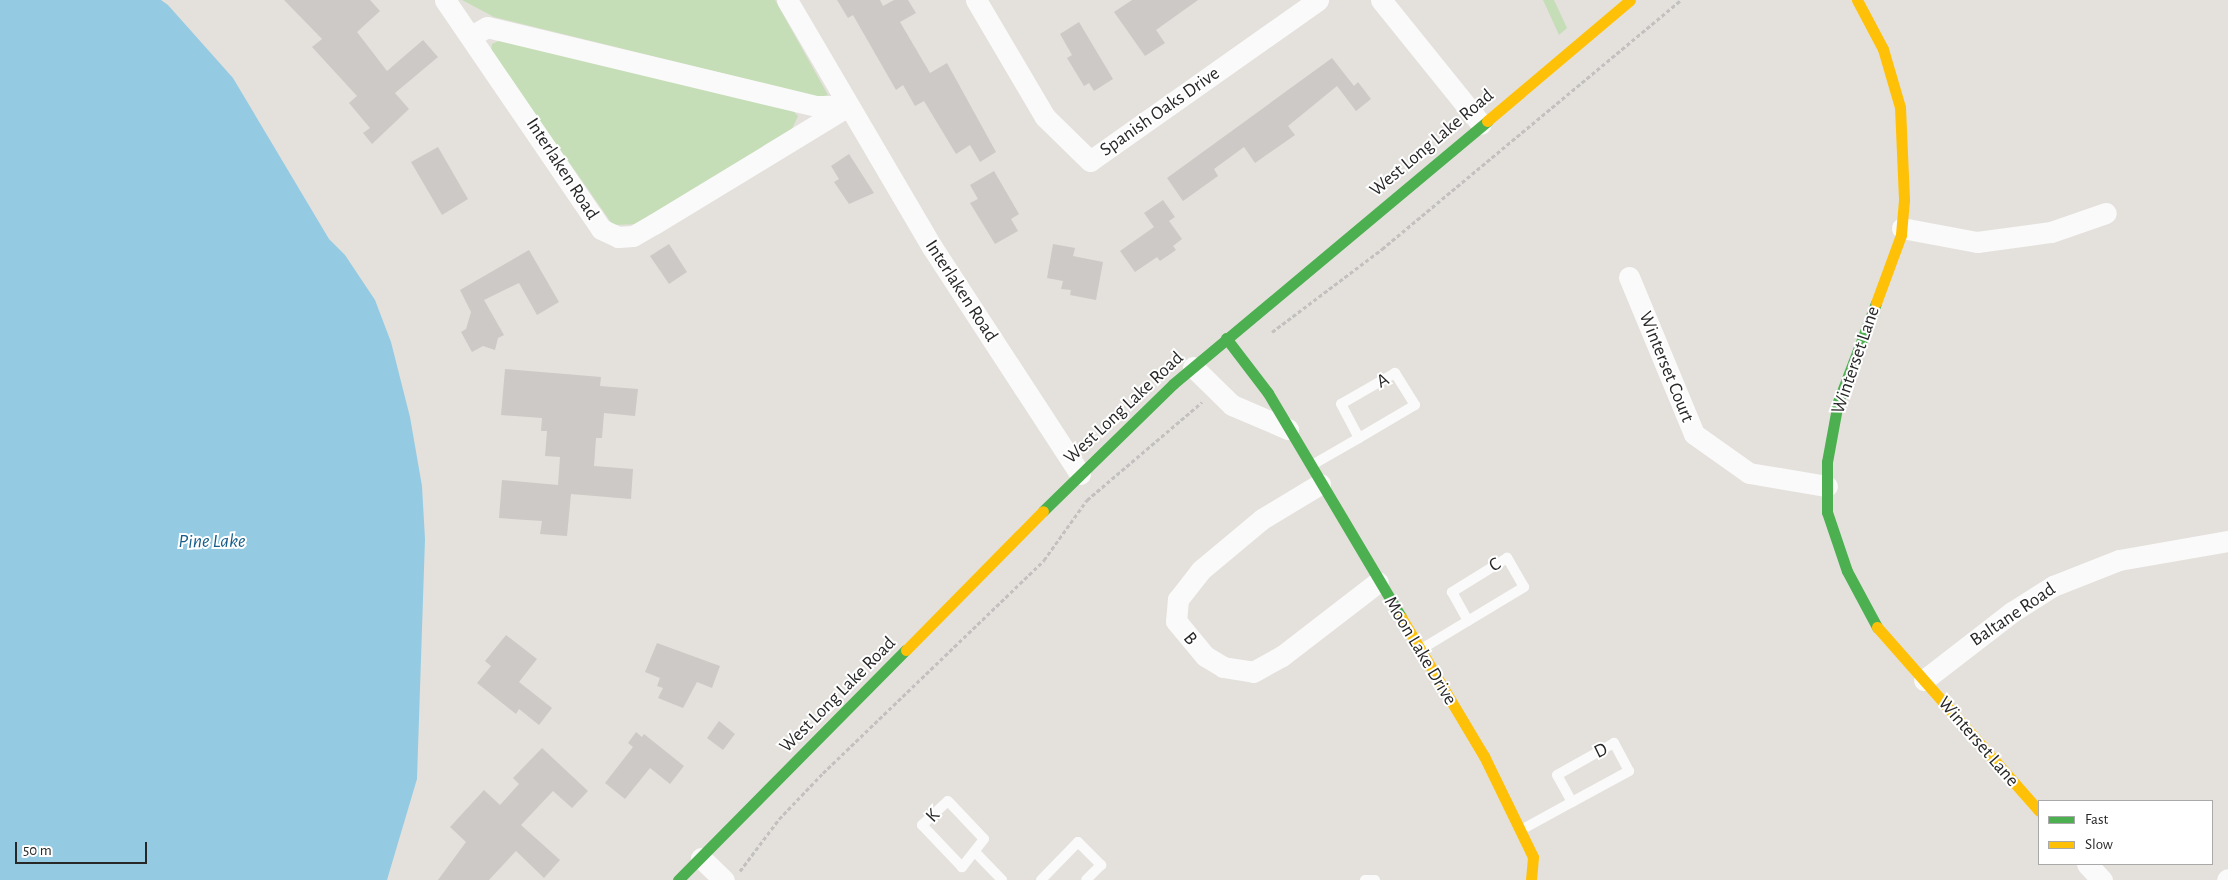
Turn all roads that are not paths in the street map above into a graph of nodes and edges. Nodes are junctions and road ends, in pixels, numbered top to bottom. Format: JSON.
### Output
{"nodes":[{"id":1,"x":445,"y":0,"type":"edge"},
{"id":2,"x":787,"y":0,"type":"edge"},
{"id":3,"x":976,"y":0,"type":"edge"},
{"id":4,"x":1318,"y":0,"type":"edge"},
{"id":5,"x":1381,"y":0,"type":"edge"},
{"id":6,"x":1630,"y":0,"type":"edge"},
{"id":7,"x":1858,"y":0,"type":"edge"},
{"id":8,"x":471,"y":36,"type":"junction"},
{"id":9,"x":848,"y":106,"type":"junction"},
{"id":10,"x":1481,"y":124,"type":"junction"},
{"id":11,"x":2106,"y":213,"type":"dead end"},
{"id":12,"x":1902,"y":228,"type":"junction"},
{"id":13,"x":1629,"y":277,"type":"dead end"},
{"id":14,"x":1226,"y":338,"type":"junction"},
{"id":15,"x":1193,"y":367,"type":"junction"},
{"id":16,"x":1288,"y":429,"type":"junction"},
{"id":17,"x":1359,"y":438,"type":"junction"},
{"id":18,"x":1080,"y":474,"type":"junction"},
{"id":19,"x":1314,"y":476,"type":"junction"},
{"id":20,"x":1827,"y":486,"type":"junction"},
{"id":21,"x":2228,"y":541,"type":"edge"},
{"id":22,"x":1378,"y":582,"type":"junction"},
{"id":23,"x":1468,"y":621,"type":"junction"},
{"id":24,"x":1420,"y":650,"type":"junction"},
{"id":25,"x":1924,"y":680,"type":"junction"},
{"id":26,"x":1572,"y":802,"type":"junction"},
{"id":27,"x":2038,"y":810,"type":"edge"},
{"id":28,"x":1520,"y":830,"type":"junction"},
{"id":29,"x":975,"y":852,"type":"junction"},
{"id":30,"x":700,"y":858,"type":"junction"},
{"id":31,"x":2088,"y":865,"type":"edge"},
{"id":32,"x":730,"y":878,"type":"edge"},
{"id":33,"x":678,"y":880,"type":"edge"},
{"id":34,"x":1002,"y":880,"type":"edge"},
{"id":35,"x":1041,"y":880,"type":"edge"},
{"id":36,"x":1086,"y":880,"type":"edge"},
{"id":37,"x":1365,"y":880,"type":"edge"},
{"id":38,"x":1375,"y":880,"type":"edge"},
{"id":39,"x":1531,"y":880,"type":"edge"},
{"id":40,"x":2102,"y":880,"type":"edge"}],
"edges":[{"from":1,"to":8,"type":"street","name":"Interlaken Road"},
{"from":2,"to":9,"type":"street","name":"Interlaken Road"},
{"from":3,"to":4,"type":"street","name":"Spanish Oaks Drive"},
{"from":5,"to":10,"type":"street"},
{"from":6,"to":10,"type":"street","name":"West Long Lake Road"},
{"from":7,"to":12,"type":"street","name":"Winterset Lane"},
{"from":8,"to":9,"type":"street"},
{"from":8,"to":9,"type":"street","name":"Interlaken Road"},
{"from":9,"to":18,"type":"street","name":"Interlaken Road"},
{"from":10,"to":14,"type":"street","name":"West Long Lake Road"},
{"from":11,"to":12,"type":"street"},
{"from":12,"to":20,"type":"street","name":"Winterset Lane"},
{"from":13,"to":20,"type":"street","name":"Winterset Court"},
{"from":14,"to":15,"type":"street","name":"West Long Lake Road"},
{"from":14,"to":16,"type":"street","name":"Moon Lake Drive"},
{"from":15,"to":16,"type":"street"},
{"from":15,"to":18,"type":"street","name":"West Long Lake Road"},
{"from":16,"to":19,"type":"street","name":"Moon Lake Drive"},
{"from":17,"to":17,"type":"lane","name":"A"},
{"from":17,"to":19,"type":"lane","name":"A"},
{"from":18,"to":30,"type":"street","name":"West Long Lake Road"},
{"from":19,"to":22,"type":"street","name":"Moon Lake Drive"},
{"from":19,"to":22,"type":"street","name":"B"},
{"from":20,"to":25,"type":"street","name":"Winterset Lane"},
{"from":21,"to":25,"type":"street","name":"Baltane Road"},
{"from":22,"to":24,"type":"street","name":"Moon Lake Drive"},
{"from":23,"to":23,"type":"lane","name":"C"},
{"from":23,"to":24,"type":"lane","name":"C"},
{"from":24,"to":28,"type":"street","name":"Moon Lake Drive"},
{"from":25,"to":27,"type":"street","name":"Winterset Lane"},
{"from":26,"to":26,"type":"lane","name":"D"},
{"from":26,"to":28,"type":"lane","name":"D"},
{"from":28,"to":39,"type":"street","name":"Moon Lake Drive"},
{"from":29,"to":29,"type":"lane","name":"K"},
{"from":29,"to":34,"type":"lane"},
{"from":30,"to":32,"type":"street"},
{"from":30,"to":33,"type":"street","name":"West Long Lake Road"},
{"from":31,"to":40,"type":"street"},
{"from":35,"to":36,"type":"lane"},
{"from":37,"to":38,"type":"lane"}]}
